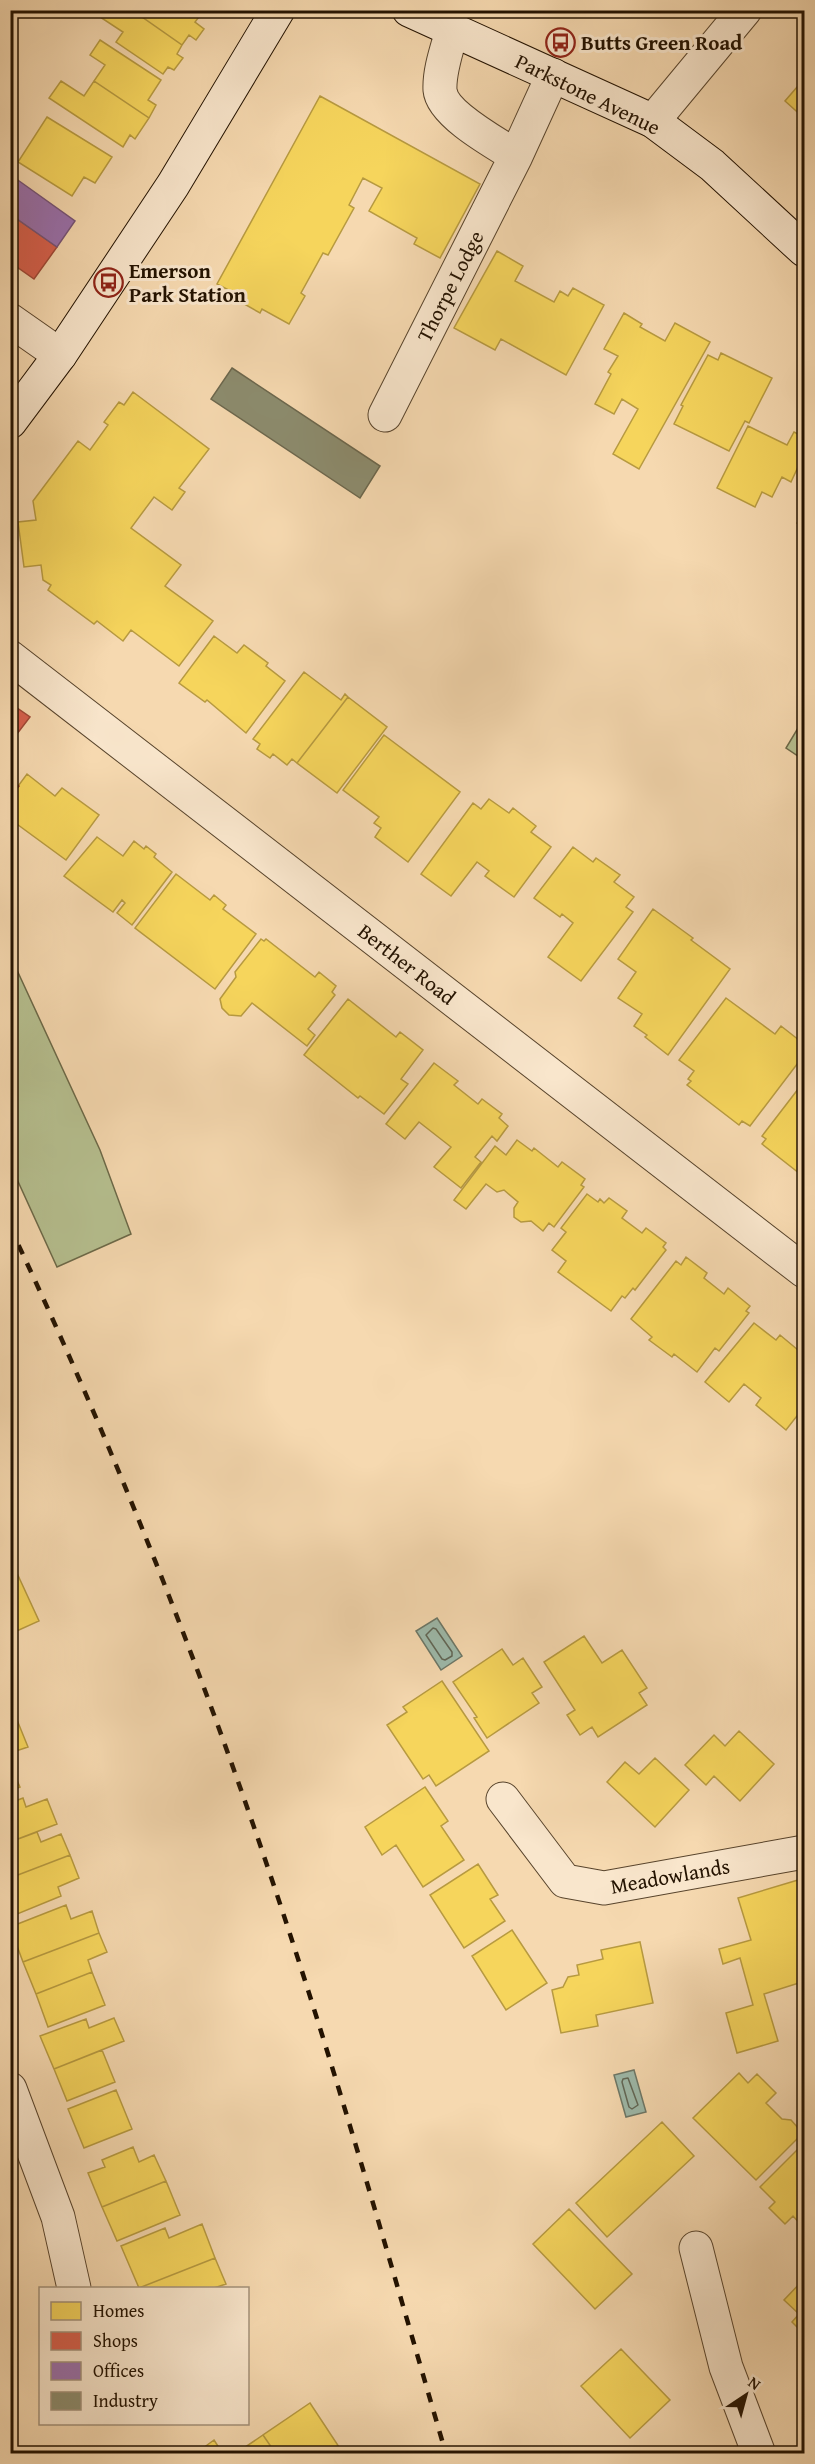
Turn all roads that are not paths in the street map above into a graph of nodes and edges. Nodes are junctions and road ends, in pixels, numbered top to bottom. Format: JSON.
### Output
{"nodes":[{"id":1,"x":278,"y":10,"type":"edge"},
{"id":2,"x":409,"y":10,"type":"edge"},
{"id":3,"x":745,"y":10,"type":"edge"},
{"id":4,"x":452,"y":31,"type":"junction"},
{"id":5,"x":554,"y":75,"type":"junction"},
{"id":6,"x":653,"y":121,"type":"junction"},
{"id":7,"x":516,"y":156,"type":"junction"},
{"id":8,"x":804,"y":250,"type":"edge"},
{"id":9,"x":10,"y":320,"type":"edge"},
{"id":10,"x":60,"y":355,"type":"junction"},
{"id":11,"x":385,"y":415,"type":"dead end"},
{"id":12,"x":10,"y":422,"type":"edge"},
{"id":13,"x":10,"y":657,"type":"edge"},
{"id":14,"x":804,"y":1271,"type":"edge"},
{"id":15,"x":503,"y":1799,"type":"dead end"},
{"id":16,"x":804,"y":1852,"type":"edge"},
{"id":17,"x":10,"y":2089,"type":"edge"},
{"id":18,"x":696,"y":2248,"type":"dead end"},
{"id":19,"x":74,"y":2287,"type":"edge"},
{"id":20,"x":759,"y":2454,"type":"edge"}],
"edges":[{"from":1,"to":10,"type":"street"},
{"from":2,"to":4,"type":"street","name":"Parkstone Avenue"},
{"from":3,"to":6,"type":"street"},
{"from":4,"to":5,"type":"street","name":"Parkstone Avenue"},
{"from":4,"to":7,"type":"street"},
{"from":5,"to":6,"type":"street","name":"Parkstone Avenue"},
{"from":5,"to":7,"type":"street","name":"Thorpe Lodge"},
{"from":6,"to":8,"type":"street","name":"Parkstone Avenue"},
{"from":7,"to":11,"type":"street","name":"Thorpe Lodge"},
{"from":9,"to":10,"type":"street"},
{"from":10,"to":12,"type":"street"},
{"from":13,"to":14,"type":"street","name":"Berther Road"},
{"from":15,"to":16,"type":"street","name":"Meadowlands"},
{"from":17,"to":19,"type":"street"},
{"from":18,"to":20,"type":"street"}]}
